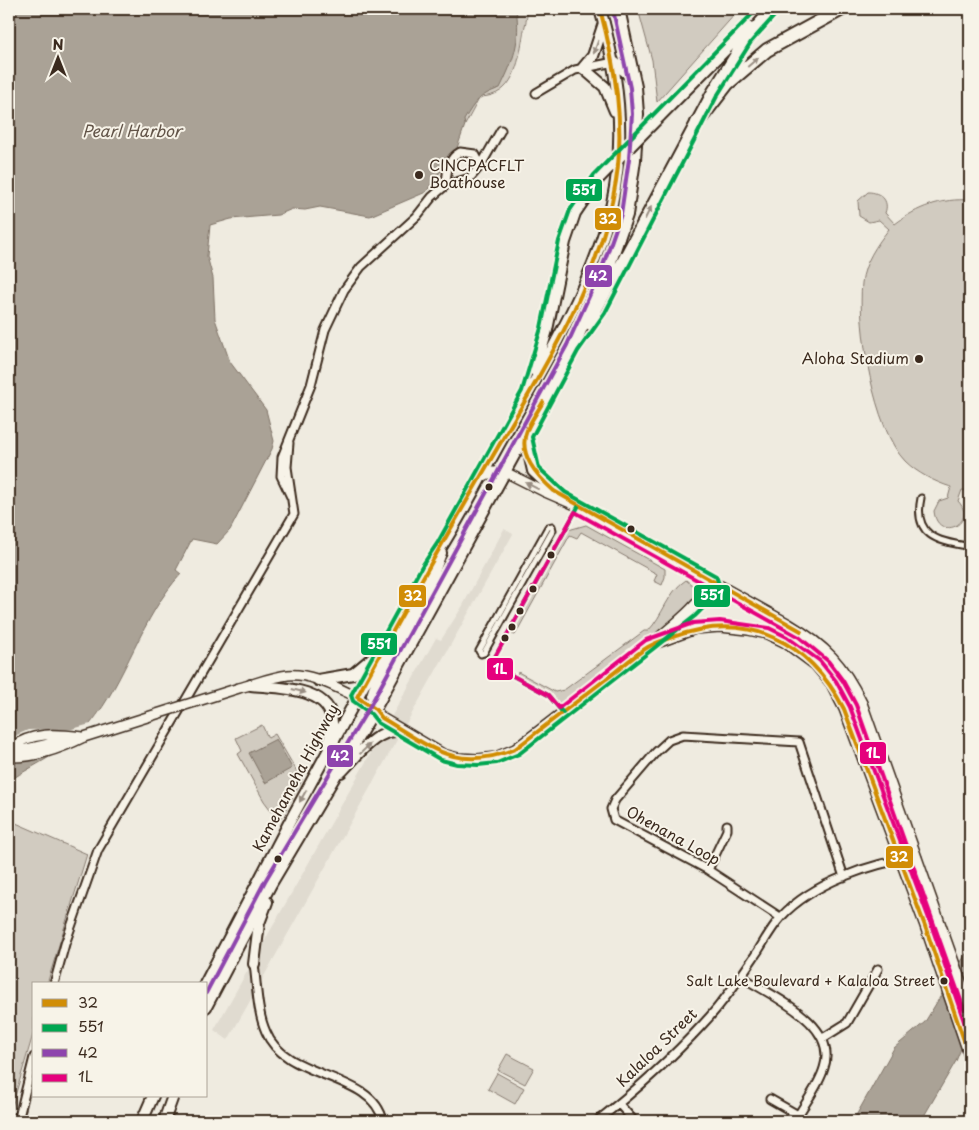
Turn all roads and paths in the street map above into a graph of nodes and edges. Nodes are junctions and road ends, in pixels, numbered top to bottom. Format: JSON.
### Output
{"nodes":[{"id":1,"x":600,"y":9,"type":"edge"},
{"id":2,"x":619,"y":9,"type":"edge"},
{"id":3,"x":766,"y":9,"type":"edge"},
{"id":4,"x":772,"y":9,"type":"edge"},
{"id":5,"x":842,"y":9,"type":"edge"},
{"id":6,"x":604,"y":23,"type":"junction"},
{"id":7,"x":614,"y":62,"type":"junction"},
{"id":8,"x":583,"y":68,"type":"junction"},
{"id":9,"x":636,"y":87,"type":"junction"},
{"id":10,"x":536,"y":93,"type":"dead end"},
{"id":11,"x":619,"y":118,"type":"junction"},
{"id":12,"x":697,"y":123,"type":"junction"},
{"id":13,"x":501,"y":130,"type":"dead end"},
{"id":14,"x":480,"y":165,"type":"junction"},
{"id":15,"x":446,"y":186,"type":"junction"},
{"id":16,"x":573,"y":348,"type":"junction"},
{"id":17,"x":528,"y":393,"type":"junction"},
{"id":18,"x":525,"y":436,"type":"junction"},
{"id":19,"x":505,"y":472,"type":"junction"},
{"id":20,"x":480,"y":478,"type":"junction"},
{"id":21,"x":561,"y":497,"type":"junction"},
{"id":22,"x":921,"y":498,"type":"dead end"},
{"id":23,"x":970,"y":529,"type":"edge"},
{"id":24,"x":443,"y":545,"type":"junction"},
{"id":25,"x":968,"y":546,"type":"junction"},
{"id":26,"x":970,"y":556,"type":"edge"},
{"id":27,"x":713,"y":581,"type":"junction"},
{"id":28,"x":388,"y":640,"type":"junction"},
{"id":29,"x":649,"y":646,"type":"junction"},
{"id":30,"x":479,"y":651,"type":"joint"},
{"id":31,"x":318,"y":680,"type":"junction"},
{"id":32,"x":251,"y":685,"type":"junction"},
{"id":33,"x":357,"y":697,"type":"junction"},
{"id":34,"x":374,"y":709,"type":"junction"},
{"id":35,"x":404,"y":732,"type":"junction"},
{"id":36,"x":84,"y":737,"type":"junction"},
{"id":37,"x":9,"y":749,"type":"edge"},
{"id":38,"x":327,"y":753,"type":"junction"},
{"id":39,"x":9,"y":755,"type":"edge"},
{"id":40,"x":333,"y":780,"type":"junction"},
{"id":41,"x":727,"y":825,"type":"dead end"},
{"id":42,"x":917,"y":857,"type":"junction"},
{"id":43,"x":900,"y":859,"type":"junction"},
{"id":44,"x":708,"y":870,"type":"junction"},
{"id":45,"x":844,"y":877,"type":"junction"},
{"id":46,"x":271,"y":884,"type":"junction"},
{"id":47,"x":780,"y":917,"type":"junction"},
{"id":48,"x":254,"y":964,"type":"joint"},
{"id":49,"x":878,"y":969,"type":"dead end"},
{"id":50,"x":741,"y":976,"type":"junction"},
{"id":51,"x":55,"y":982,"type":"edge"},
{"id":52,"x":206,"y":982,"type":"edge"},
{"id":53,"x":208,"y":1003,"type":"edge"},
{"id":54,"x":970,"y":1007,"type":"edge"},
{"id":55,"x":823,"y":1038,"type":"junction"},
{"id":56,"x":969,"y":1056,"type":"edge"},
{"id":57,"x":32,"y":1065,"type":"edge"},
{"id":58,"x":152,"y":1098,"type":"edge"},
{"id":59,"x":172,"y":1098,"type":"edge"},
{"id":60,"x":770,"y":1098,"type":"dead end"},
{"id":61,"x":619,"y":1104,"type":"junction"},
{"id":62,"x":796,"y":1118,"type":"edge"},
{"id":63,"x":18,"y":1121,"type":"edge"},
{"id":64,"x":142,"y":1121,"type":"edge"},
{"id":65,"x":164,"y":1121,"type":"edge"},
{"id":66,"x":383,"y":1121,"type":"edge"},
{"id":67,"x":598,"y":1121,"type":"edge"},
{"id":68,"x":634,"y":1121,"type":"edge"}],
"edges":[{"from":1,"to":6,"type":"main road","name":"Kamehameha Highway"},
{"from":2,"to":9,"type":"main road","name":"Kamehameha Highway"},
{"from":3,"to":17,"type":"main road","bridge":true},
{"from":4,"to":12,"type":"main road"},
{"from":12,"to":5,"type":"highway","one_way":true},
{"from":6,"to":7,"type":"main road","name":"Kamehameha Highway"},
{"from":6,"to":8,"type":"main road","one_way":true},
{"from":7,"to":8,"type":"street"},
{"from":7,"to":9,"type":"main road"},
{"from":7,"to":11,"type":"main road","name":"Kamehameha Highway"},
{"from":8,"to":10,"type":"street"},
{"from":8,"to":11,"type":"main road"},
{"from":9,"to":16,"type":"main road","name":"Kamehameha Highway"},
{"from":11,"to":17,"type":"main road","name":"Kamehameha Highway"},
{"from":16,"to":12,"type":"main road","one_way":true},
{"from":13,"to":14,"type":"street"},
{"from":14,"to":15,"type":"street"},
{"from":14,"to":15,"type":"street"},
{"from":15,"to":51,"type":"street"},
{"from":16,"to":18,"type":"main road","name":"Kamehameha Highway"},
{"from":17,"to":20,"type":"main road","name":"Kamehameha Highway"},
{"from":18,"to":19,"type":"main road","name":"Kamehameha Highway"},
{"from":18,"to":21,"type":"main road"},
{"from":19,"to":20,"type":"main road"},
{"from":21,"to":19,"type":"main road","one_way":true},
{"from":19,"to":34,"type":"main road","name":"Kamehameha Highway"},
{"from":20,"to":24,"type":"main road","name":"Kamehameha Highway"},
{"from":21,"to":27,"type":"main road"},
{"from":22,"to":25,"type":"street"},
{"from":23,"to":25,"type":"street"},
{"from":24,"to":28,"type":"main road","name":"Kamehameha Highway"},
{"from":24,"to":34,"type":"main road"},
{"from":25,"to":26,"type":"street"},
{"from":27,"to":29,"type":"main road"},
{"from":27,"to":42,"type":"main road"},
{"from":28,"to":31,"type":"main road"},
{"from":28,"to":33,"type":"main road","name":"Kamehameha Highway"},
{"from":29,"to":35,"type":"main road"},
{"from":29,"to":43,"type":"main road"},
{"from":30,"to":30,"type":"street"},
{"from":31,"to":32,"type":"main road"},
{"from":31,"to":33,"type":"main road"},
{"from":32,"to":36,"type":"main road","bridge":true},
{"from":32,"to":38,"type":"main road","one_way":true},
{"from":33,"to":34,"type":"main road"},
{"from":33,"to":38,"type":"main road","name":"Kamehameha Highway"},
{"from":34,"to":35,"type":"main road"},
{"from":34,"to":40,"type":"main road","name":"Kamehameha Highway"},
{"from":40,"to":35,"type":"main road","one_way":true},
{"from":36,"to":37,"type":"main road"},
{"from":36,"to":39,"type":"main road"},
{"from":38,"to":52,"type":"main road","name":"Kamehameha Highway","one_way":true},
{"from":40,"to":46,"type":"main road","name":"Kamehameha Highway"},
{"from":41,"to":44,"type":"street"},
{"from":42,"to":43,"type":"street","name":"Kalaloa Street"},
{"from":42,"to":54,"type":"main road"},
{"from":43,"to":45,"type":"street","name":"Kalaloa Street"},
{"from":43,"to":56,"type":"main road"},
{"from":44,"to":45,"type":"street","name":"Ohenana Loop"},
{"from":44,"to":47,"type":"street","name":"Ohenana Loop"},
{"from":45,"to":47,"type":"street","name":"Kalaloa Street"},
{"from":46,"to":48,"type":"main road"},
{"from":46,"to":53,"type":"main road","name":"Kamehameha Highway"},
{"from":47,"to":50,"type":"street","name":"Kalaloa Street"},
{"from":48,"to":66,"type":"street"},
{"from":49,"to":55,"type":"street"},
{"from":50,"to":55,"type":"street"},
{"from":50,"to":61,"type":"street","name":"Kalaloa Street"},
{"from":55,"to":62,"type":"street"},
{"from":57,"to":63,"type":"street"},
{"from":58,"to":64,"type":"main road"},
{"from":59,"to":65,"type":"main road"},
{"from":60,"to":62,"type":"street"},
{"from":61,"to":67,"type":"street","name":"Kalaloa Street"},
{"from":61,"to":68,"type":"street"}]}
